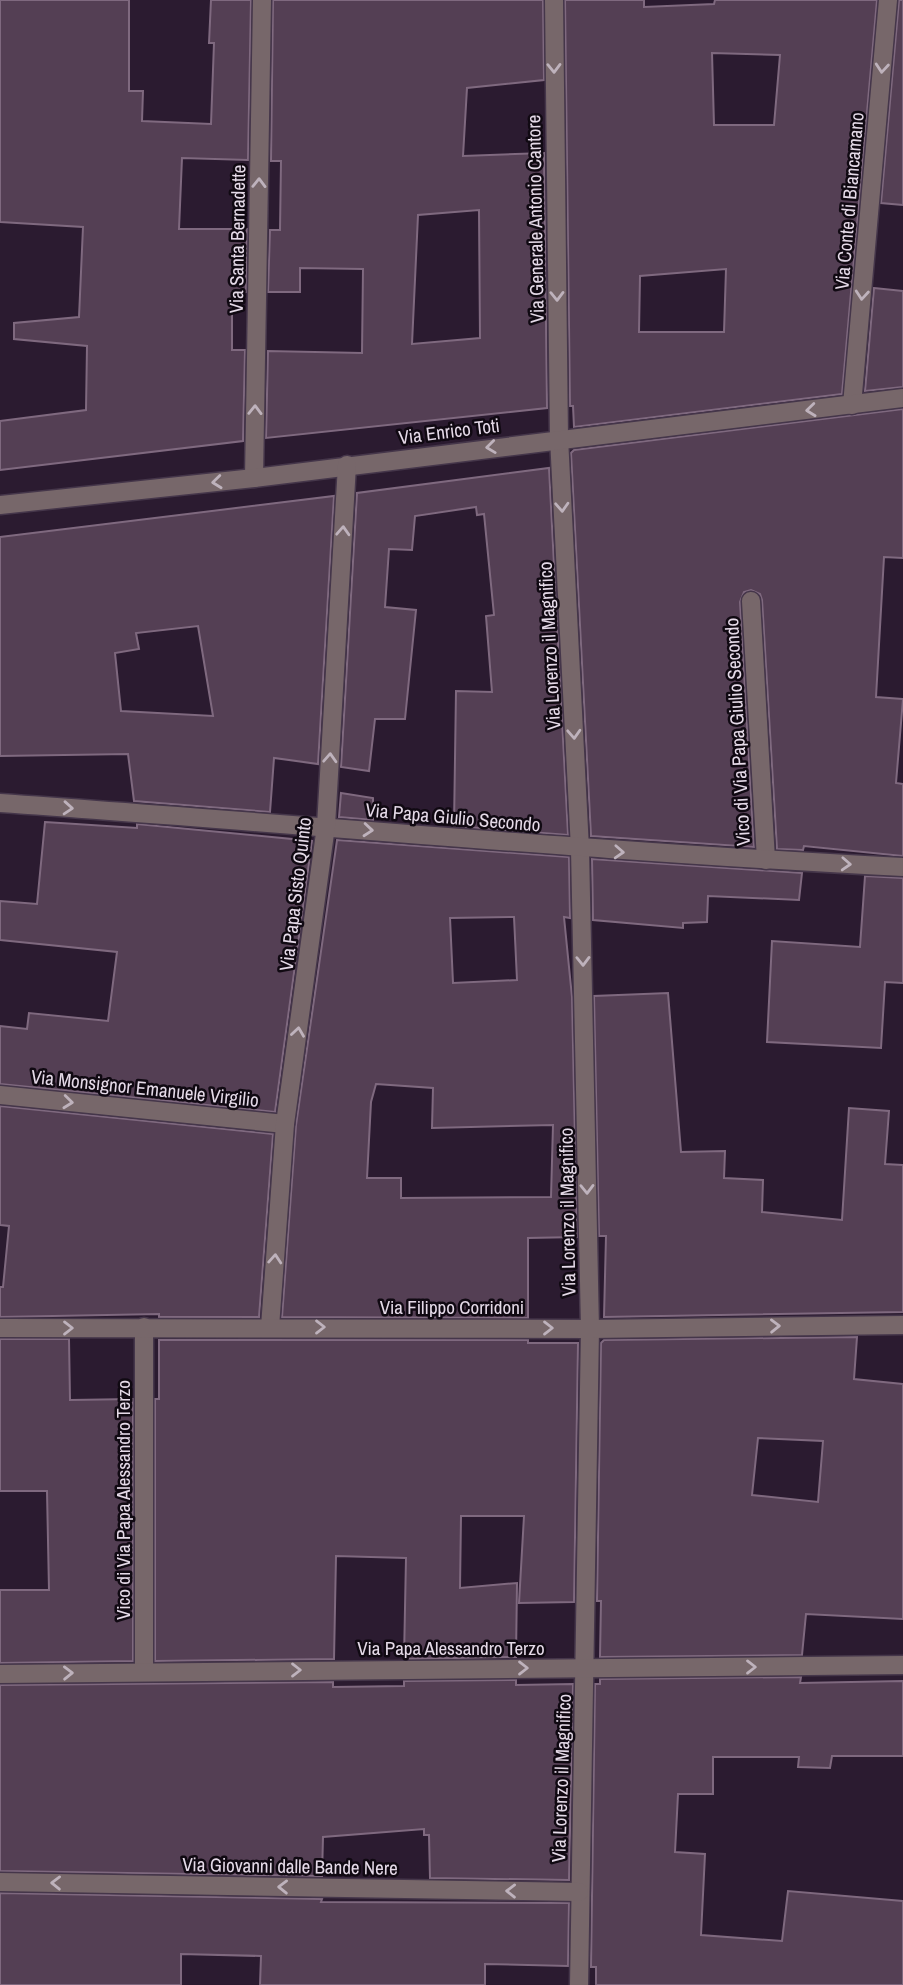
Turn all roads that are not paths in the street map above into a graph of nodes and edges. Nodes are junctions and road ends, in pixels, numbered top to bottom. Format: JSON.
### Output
{"nodes":[{"id":1,"x":262,"y":0,"type":"edge"},
{"id":2,"x":554,"y":0,"type":"edge"},
{"id":3,"x":888,"y":0,"type":"edge"},
{"id":4,"x":903,"y":398,"type":"edge"},
{"id":5,"x":852,"y":405,"type":"junction"},
{"id":6,"x":559,"y":439,"type":"junction"},
{"id":7,"x":347,"y":465,"type":"junction"},
{"id":8,"x":254,"y":478,"type":"junction"},
{"id":9,"x":0,"y":505,"type":"edge"},
{"id":10,"x":751,"y":601,"type":"dead end"},
{"id":11,"x":0,"y":803,"type":"edge"},
{"id":12,"x":326,"y":826,"type":"junction"},
{"id":13,"x":580,"y":849,"type":"junction"},
{"id":14,"x":766,"y":860,"type":"junction"},
{"id":15,"x":903,"y":867,"type":"edge"},
{"id":16,"x":0,"y":1095,"type":"edge"},
{"id":17,"x":285,"y":1124,"type":"junction"},
{"id":18,"x":903,"y":1325,"type":"edge"},
{"id":19,"x":144,"y":1327,"type":"junction"},
{"id":20,"x":270,"y":1327,"type":"junction"},
{"id":21,"x":0,"y":1328,"type":"edge"},
{"id":22,"x":590,"y":1329,"type":"junction"},
{"id":23,"x":903,"y":1665,"type":"edge"},
{"id":24,"x":585,"y":1668,"type":"junction"},
{"id":25,"x":144,"y":1672,"type":"junction"},
{"id":26,"x":0,"y":1674,"type":"edge"},
{"id":27,"x":0,"y":1882,"type":"edge"},
{"id":28,"x":579,"y":1892,"type":"junction"},
{"id":29,"x":579,"y":1985,"type":"edge"}],
"edges":[{"from":8,"to":1,"type":"street","name":"Via Santa Bernadette","one_way":true},
{"from":2,"to":6,"type":"street","name":"Via Generale Antonio Cantore","one_way":true},
{"from":3,"to":5,"type":"street","name":"Via Conte di Biancamano","one_way":true},
{"from":4,"to":5,"type":"street","name":"Via Enrico Toti"},
{"from":5,"to":6,"type":"street","name":"Via Enrico Toti","one_way":true},
{"from":6,"to":7,"type":"street","name":"Via Enrico Toti","one_way":true},
{"from":6,"to":13,"type":"street","name":"Via Lorenzo il Magnifico","one_way":true},
{"from":7,"to":8,"type":"street","name":"Via Enrico Toti"},
{"from":12,"to":7,"type":"street","name":"Via Papa Sisto Quinto","one_way":true},
{"from":8,"to":9,"type":"street","name":"Via Enrico Toti","one_way":true},
{"from":10,"to":14,"type":"street","name":"Vico di Via Papa Giulio Secondo"},
{"from":11,"to":12,"type":"street","name":"Via Papa Giulio Secondo","one_way":true},
{"from":12,"to":13,"type":"street","name":"Via Papa Giulio Secondo","one_way":true},
{"from":17,"to":12,"type":"street","name":"Via Papa Sisto Quinto","one_way":true},
{"from":13,"to":14,"type":"street","name":"Via Papa Giulio Secondo","one_way":true},
{"from":13,"to":22,"type":"street","name":"Via Lorenzo il Magnifico","one_way":true},
{"from":14,"to":15,"type":"street","name":"Via Papa Giulio Secondo","one_way":true},
{"from":16,"to":17,"type":"street","name":"Via Monsignor Emanuele Virgilio","one_way":true},
{"from":20,"to":17,"type":"street","name":"Via Papa Sisto Quinto","one_way":true},
{"from":22,"to":18,"type":"street","name":"Via Filippo Corridoni","one_way":true},
{"from":19,"to":20,"type":"street","name":"Via Filippo Corridoni"},
{"from":21,"to":19,"type":"street","name":"Via Filippo Corridoni","one_way":true},
{"from":19,"to":25,"type":"street","name":"Vico di Via Papa Alessandro Terzo"},
{"from":20,"to":22,"type":"street","name":"Via Filippo Corridoni","one_way":true},
{"from":22,"to":24,"type":"street","name":"Via Lorenzo il Magnifico"},
{"from":24,"to":23,"type":"street","name":"Via Papa Alessandro Terzo","one_way":true},
{"from":25,"to":24,"type":"street","name":"Via Papa Alessandro Terzo","one_way":true},
{"from":24,"to":28,"type":"street","name":"Via Lorenzo il Magnifico"},
{"from":26,"to":25,"type":"street","name":"Via Papa Alessandro Terzo","one_way":true},
{"from":28,"to":27,"type":"street","name":"Via Giovanni dalle Bande Nere","one_way":true},
{"from":28,"to":29,"type":"street","name":"Via Lorenzo il Magnifico"}]}
